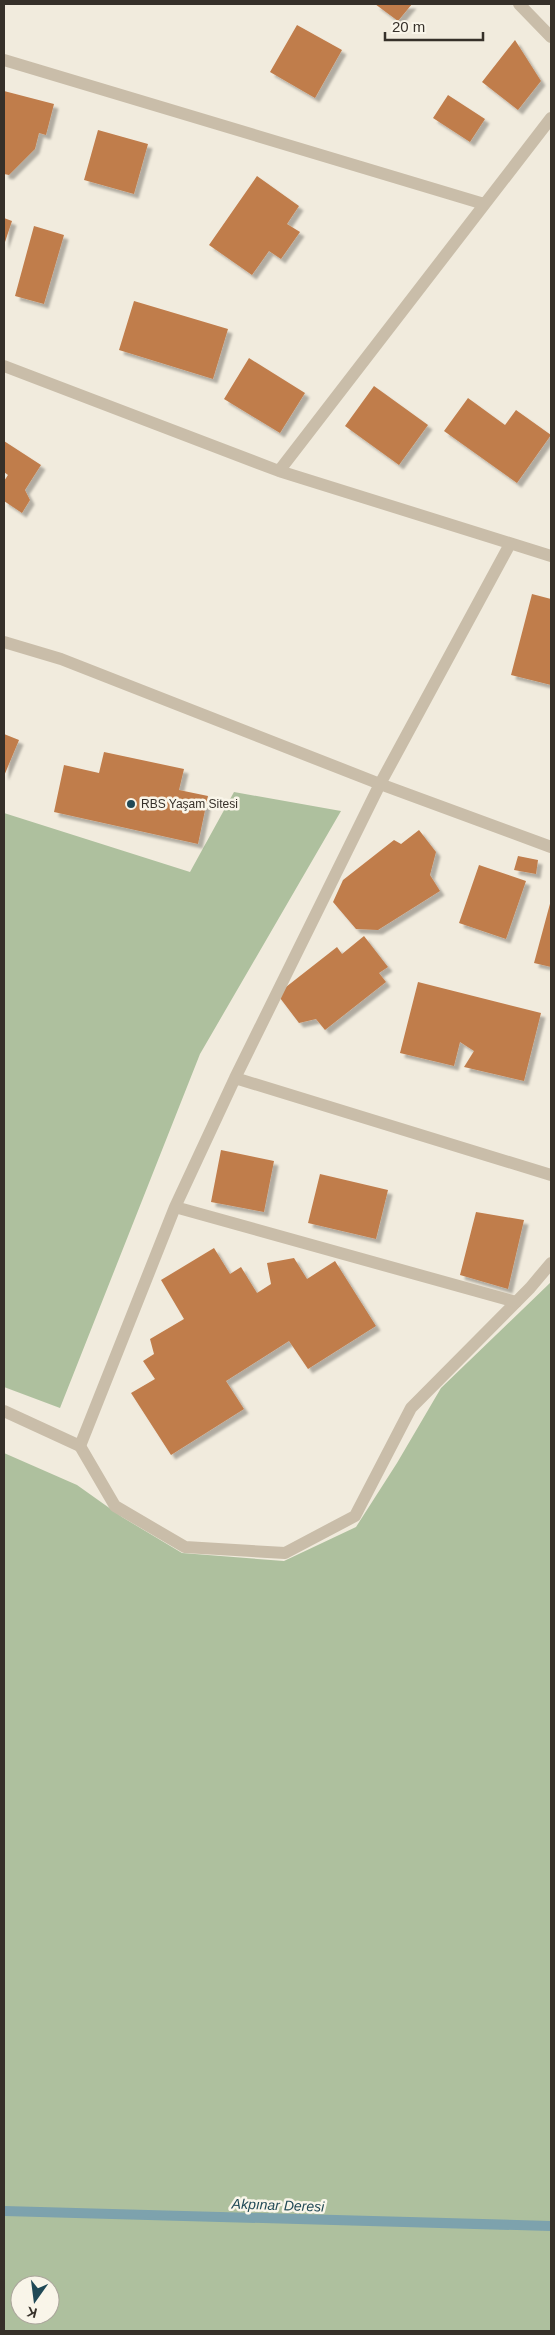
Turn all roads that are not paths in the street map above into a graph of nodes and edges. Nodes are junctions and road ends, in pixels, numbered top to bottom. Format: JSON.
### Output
{"nodes":[{"id":1,"x":519,"y":4,"type":"edge"},
{"id":2,"x":551,"y":37,"type":"edge"},
{"id":3,"x":4,"y":60,"type":"edge"},
{"id":4,"x":551,"y":118,"type":"edge"},
{"id":5,"x":484,"y":204,"type":"junction"},
{"id":6,"x":4,"y":366,"type":"edge"},
{"id":7,"x":279,"y":471,"type":"junction"},
{"id":8,"x":510,"y":544,"type":"junction"},
{"id":9,"x":551,"y":556,"type":"edge"},
{"id":10,"x":4,"y":642,"type":"edge"},
{"id":11,"x":380,"y":784,"type":"junction"},
{"id":12,"x":551,"y":847,"type":"edge"},
{"id":13,"x":235,"y":1078,"type":"junction"},
{"id":14,"x":551,"y":1175,"type":"edge"},
{"id":15,"x":175,"y":1207,"type":"junction"},
{"id":16,"x":551,"y":1263,"type":"edge"},
{"id":17,"x":516,"y":1302,"type":"junction"},
{"id":18,"x":4,"y":1411,"type":"edge"},
{"id":19,"x":80,"y":1446,"type":"junction"}],
"edges":[{"from":1,"to":2,"type":"street"},
{"from":3,"to":5,"type":"street"},
{"from":4,"to":5,"type":"street"},
{"from":5,"to":7,"type":"street"},
{"from":6,"to":7,"type":"street"},
{"from":7,"to":8,"type":"street"},
{"from":8,"to":9,"type":"street"},
{"from":8,"to":11,"type":"street"},
{"from":10,"to":11,"type":"street"},
{"from":11,"to":12,"type":"street"},
{"from":11,"to":13,"type":"street"},
{"from":13,"to":14,"type":"street"},
{"from":13,"to":15,"type":"street"},
{"from":15,"to":17,"type":"street"},
{"from":15,"to":19,"type":"street"},
{"from":16,"to":17,"type":"street"},
{"from":17,"to":19,"type":"street"},
{"from":18,"to":19,"type":"street"}]}
